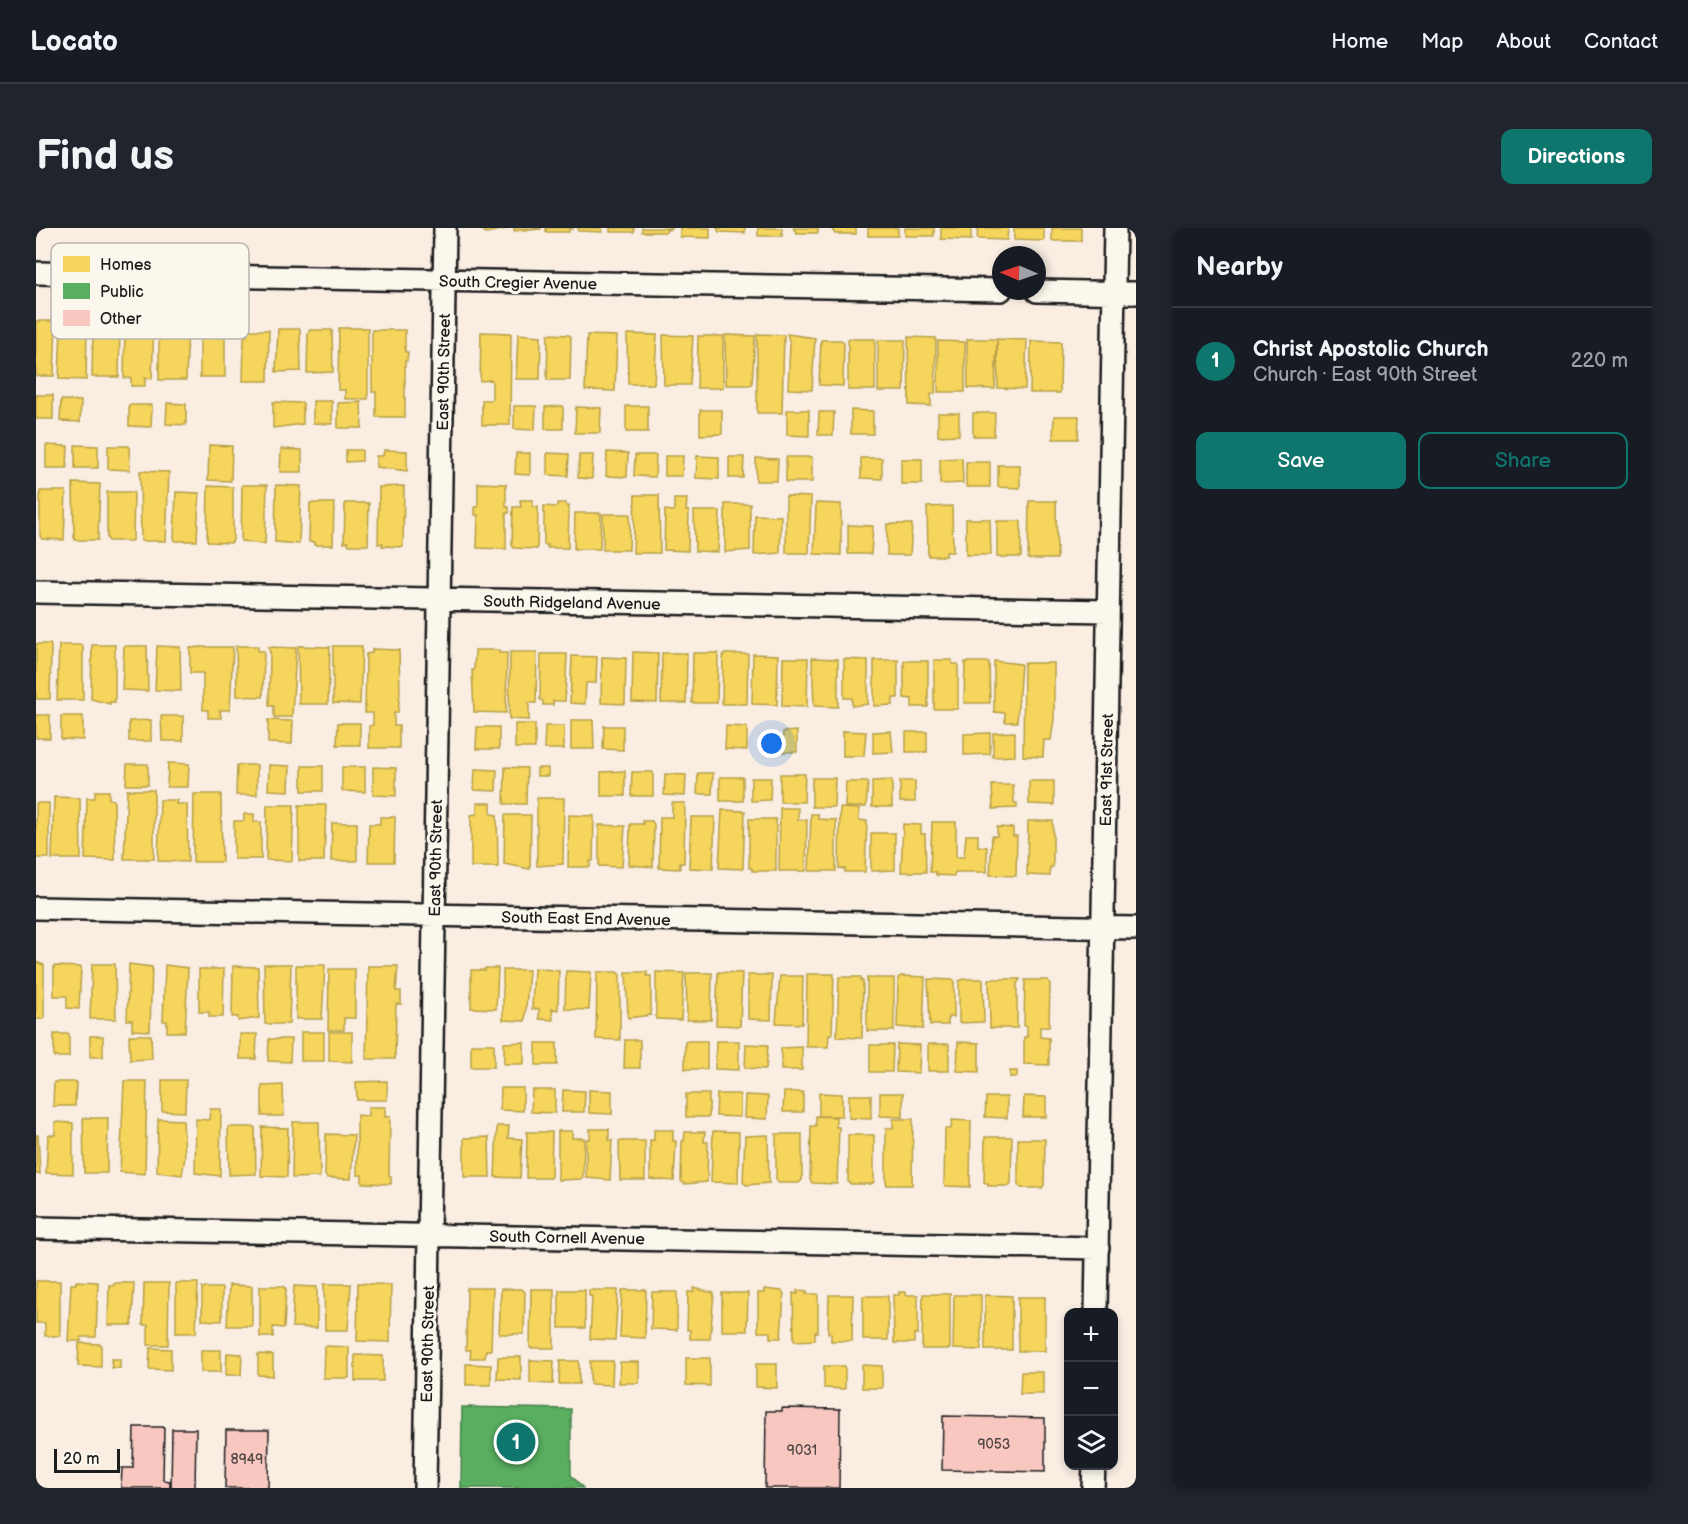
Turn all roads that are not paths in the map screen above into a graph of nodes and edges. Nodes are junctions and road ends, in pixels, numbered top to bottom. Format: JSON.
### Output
{"nodes":[{"id":1,"x":445,"y":228,"type":"edge"},
{"id":2,"x":1115,"y":228,"type":"edge"},
{"id":3,"x":36,"y":273,"type":"edge"},
{"id":4,"x":51,"y":273,"type":"edge"},
{"id":5,"x":249,"y":277,"type":"edge"},
{"id":6,"x":444,"y":280,"type":"junction"},
{"id":7,"x":992,"y":290,"type":"edge"},
{"id":8,"x":1046,"y":291,"type":"edge"},
{"id":9,"x":1114,"y":292,"type":"junction"},
{"id":10,"x":1136,"y":293,"type":"edge"},
{"id":11,"x":36,"y":592,"type":"edge"},
{"id":12,"x":439,"y":599,"type":"junction"},
{"id":13,"x":1108,"y":611,"type":"junction"},
{"id":14,"x":36,"y":908,"type":"edge"},
{"id":15,"x":434,"y":915,"type":"junction"},
{"id":16,"x":1103,"y":927,"type":"junction"},
{"id":17,"x":1136,"y":928,"type":"edge"},
{"id":18,"x":36,"y":1228,"type":"edge"},
{"id":19,"x":428,"y":1235,"type":"junction"},
{"id":20,"x":1098,"y":1248,"type":"junction"},
{"id":21,"x":1096,"y":1308,"type":"edge"},
{"id":22,"x":1094,"y":1470,"type":"edge"},
{"id":23,"x":425,"y":1488,"type":"edge"},
{"id":24,"x":1093,"y":1488,"type":"edge"}],
"edges":[{"from":1,"to":6,"type":"street","name":"East 90th Street"},
{"from":2,"to":9,"type":"street","name":"East 91st Street"},
{"from":3,"to":4,"type":"street","name":"South Cregier Avenue"},
{"from":5,"to":6,"type":"street","name":"South Cregier Avenue"},
{"from":6,"to":7,"type":"street","name":"South Cregier Avenue"},
{"from":6,"to":12,"type":"street","name":"East 90th Street"},
{"from":8,"to":9,"type":"street"},
{"from":9,"to":10,"type":"street"},
{"from":9,"to":13,"type":"street","name":"East 91st Street"},
{"from":11,"to":12,"type":"street","name":"South Ridgeland Avenue"},
{"from":12,"to":13,"type":"street","name":"South Ridgeland Avenue"},
{"from":12,"to":15,"type":"street","name":"East 90th Street"},
{"from":13,"to":16,"type":"street","name":"East 91st Street"},
{"from":14,"to":15,"type":"street","name":"South East End Avenue"},
{"from":15,"to":16,"type":"street","name":"South East End Avenue"},
{"from":15,"to":19,"type":"street","name":"East 90th Street"},
{"from":16,"to":17,"type":"street","name":"South East End Avenue"},
{"from":16,"to":20,"type":"street","name":"East 91st Street"},
{"from":18,"to":19,"type":"street","name":"South Cornell Avenue"},
{"from":19,"to":20,"type":"street","name":"South Cornell Avenue"},
{"from":19,"to":23,"type":"street","name":"East 90th Street"},
{"from":20,"to":21,"type":"street","name":"East 91st Street"},
{"from":22,"to":24,"type":"street"}]}
